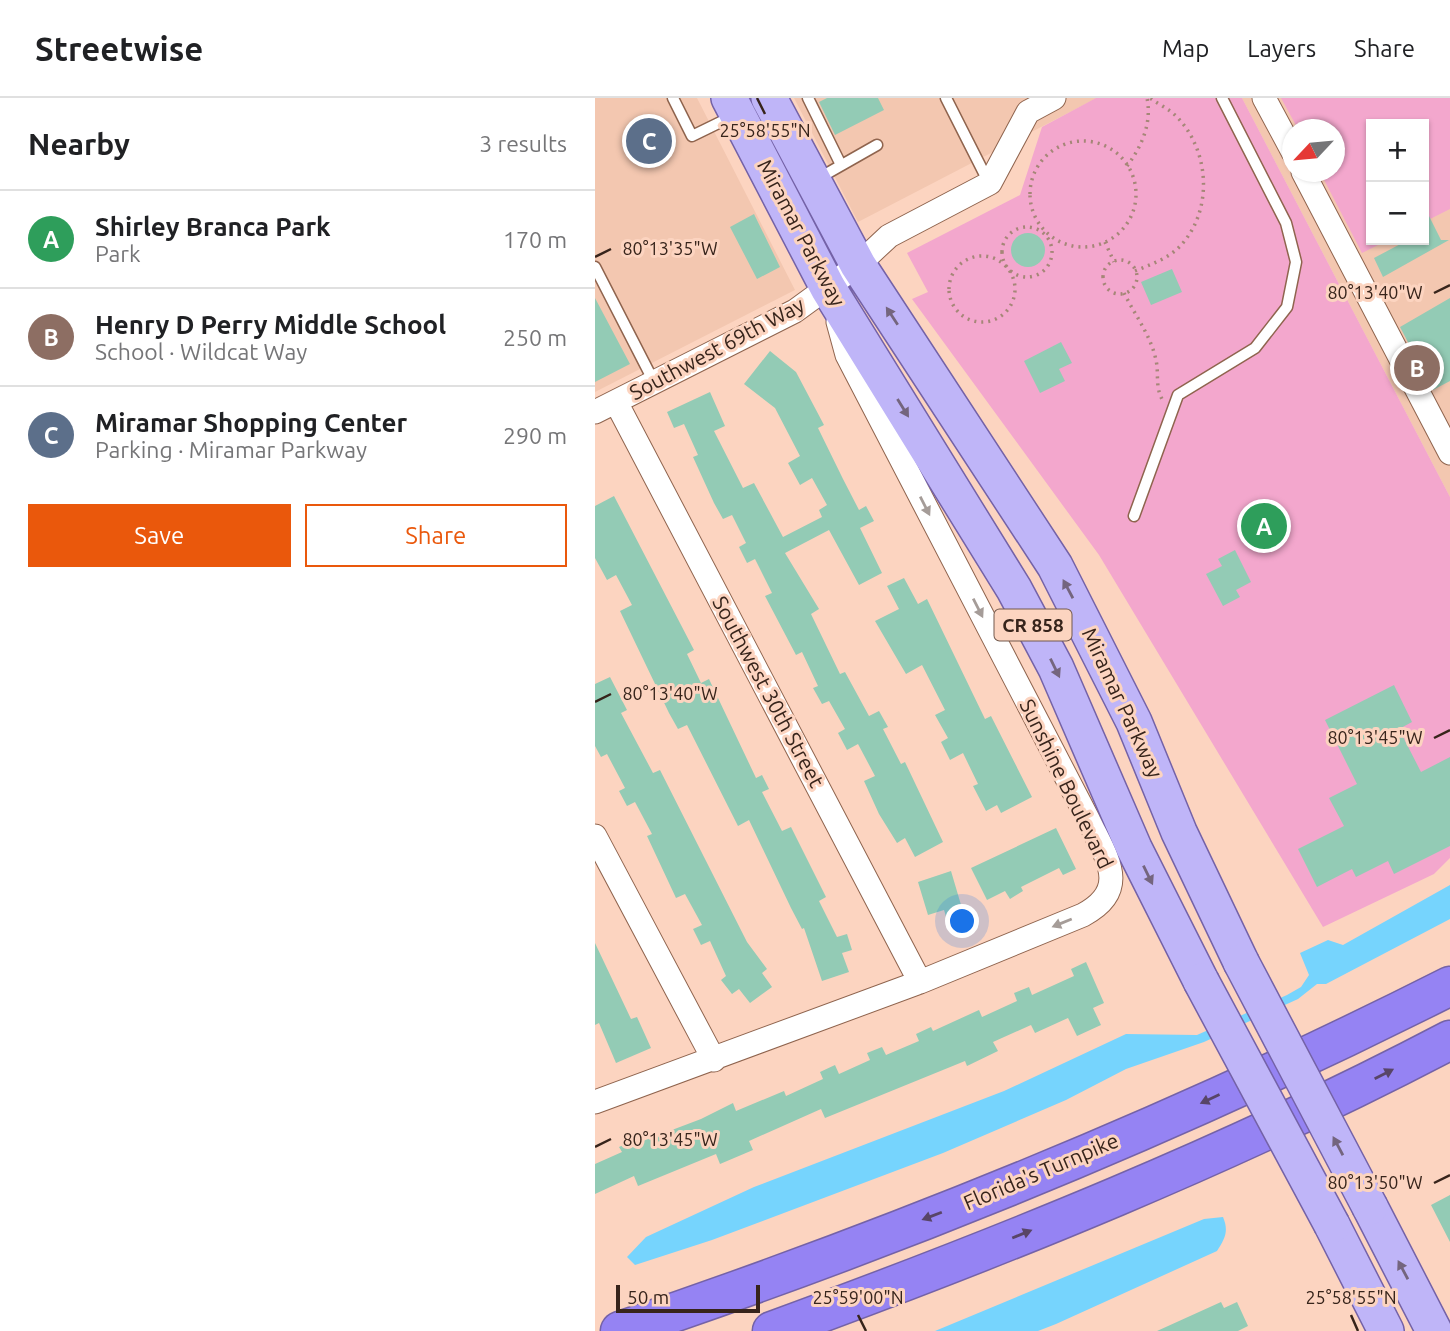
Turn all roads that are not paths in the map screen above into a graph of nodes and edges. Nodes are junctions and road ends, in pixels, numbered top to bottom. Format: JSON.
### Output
{"nodes":[{"id":1,"x":673,"y":98,"type":"edge"},
{"id":2,"x":769,"y":98,"type":"edge"},
{"id":3,"x":808,"y":98,"type":"edge"},
{"id":4,"x":946,"y":98,"type":"edge"},
{"id":5,"x":1054,"y":98,"type":"edge"},
{"id":6,"x":1222,"y":98,"type":"edge"},
{"id":7,"x":1264,"y":98,"type":"edge"},
{"id":8,"x":733,"y":106,"type":"edge"},
{"id":9,"x":1282,"y":132,"type":"edge"},
{"id":10,"x":877,"y":145,"type":"dead end"},
{"id":11,"x":827,"y":173,"type":"junction"},
{"id":12,"x":1308,"y":182,"type":"edge"},
{"id":13,"x":989,"y":184,"type":"junction"},
{"id":14,"x":858,"y":265,"type":"junction"},
{"id":15,"x":595,"y":267,"type":"edge"},
{"id":16,"x":828,"y":288,"type":"junction"},
{"id":17,"x":654,"y":382,"type":"junction"},
{"id":18,"x":616,"y":401,"type":"junction"},
{"id":19,"x":595,"y":412,"type":"edge"},
{"id":20,"x":1450,"y":453,"type":"edge"},
{"id":21,"x":1134,"y":516,"type":"dead end"},
{"id":22,"x":595,"y":836,"type":"edge"},
{"id":23,"x":920,"y":982,"type":"junction"},
{"id":24,"x":1450,"y":986,"type":"edge"},
{"id":25,"x":1450,"y":1040,"type":"edge"},
{"id":26,"x":714,"y":1060,"type":"junction"},
{"id":27,"x":595,"y":1102,"type":"edge"},
{"id":28,"x":620,"y":1331,"type":"edge"},
{"id":29,"x":772,"y":1331,"type":"edge"},
{"id":30,"x":1386,"y":1331,"type":"edge"},
{"id":31,"x":1434,"y":1331,"type":"edge"}],
"edges":[{"from":1,"to":8,"type":"lane"},
{"from":2,"to":11,"type":"main road","name":"Miramar Parkway","number":"CR 858"},
{"from":3,"to":11,"type":"lane"},
{"from":4,"to":13,"type":"lane"},
{"from":5,"to":13,"type":"street"},
{"from":6,"to":21,"type":"lane"},
{"from":7,"to":9,"type":"street"},
{"from":8,"to":16,"type":"main road","name":"Miramar Parkway","number":"CR 858"},
{"from":10,"to":11,"type":"lane"},
{"from":11,"to":14,"type":"main road","name":"Miramar Parkway","number":"CR 858"},
{"from":12,"to":20,"type":"street"},
{"from":13,"to":14,"type":"street","name":"Southwest 69th Way"},
{"from":14,"to":16,"type":"street","name":"Southwest 69th Way"},
{"from":31,"to":14,"type":"main road","name":"Miramar Parkway","number":"CR 858","one_way":true,"bridge":true},
{"from":15,"to":17,"type":"lane"},
{"from":16,"to":17,"type":"street","name":"Southwest 69th Way"},
{"from":16,"to":23,"type":"street","name":"Sunshine Boulevard","one_way":true},
{"from":16,"to":30,"type":"main road","name":"Miramar Parkway","number":"CR 858","one_way":true,"bridge":true},
{"from":17,"to":18,"type":"street","name":"Southwest 69th Way"},
{"from":18,"to":19,"type":"street","name":"Southwest 69th Way"},
{"from":18,"to":23,"type":"street","name":"Southwest 30th Street"},
{"from":22,"to":26,"type":"street"},
{"from":23,"to":26,"type":"street","name":"Sunshine Boulevard"},
{"from":24,"to":28,"type":"highway","name":"Florida's Turnpike","one_way":true},
{"from":29,"to":25,"type":"highway","one_way":true},
{"from":26,"to":27,"type":"street","name":"Sunshine Boulevard"}]}
